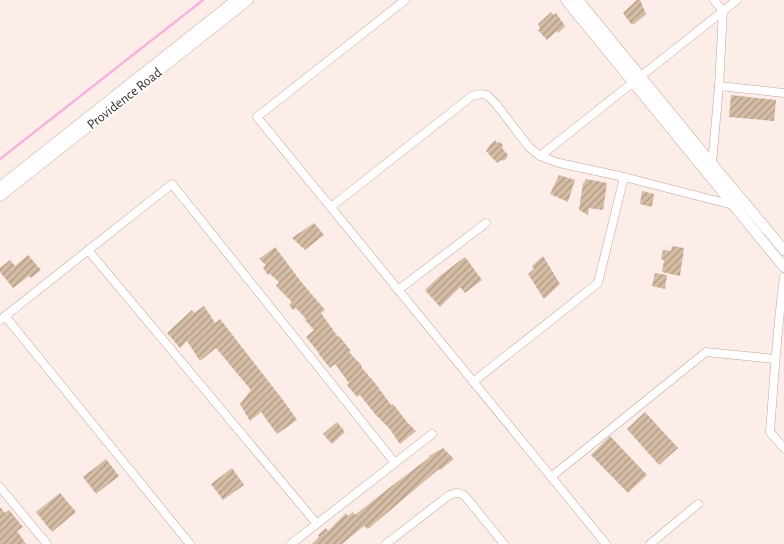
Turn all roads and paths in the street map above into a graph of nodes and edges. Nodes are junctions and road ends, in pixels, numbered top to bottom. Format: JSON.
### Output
{"nodes":[{"id":1,"x":236,"y":0,"type":"edge"},
{"id":2,"x":248,"y":0,"type":"edge"},
{"id":3,"x":405,"y":0,"type":"edge"},
{"id":4,"x":566,"y":0,"type":"edge"},
{"id":5,"x":578,"y":0,"type":"edge"},
{"id":6,"x":714,"y":0,"type":"edge"},
{"id":7,"x":737,"y":0,"type":"edge"},
{"id":8,"x":723,"y":11,"type":"junction"},
{"id":9,"x":637,"y":80,"type":"junction"},
{"id":10,"x":720,"y":86,"type":"junction"},
{"id":11,"x":784,"y":92,"type":"edge"},
{"id":12,"x":540,"y":156,"type":"junction"},
{"id":13,"x":712,"y":164,"type":"junction"},
{"id":14,"x":624,"y":177,"type":"junction"},
{"id":15,"x":0,"y":187,"type":"edge"},
{"id":16,"x":0,"y":196,"type":"edge"},
{"id":17,"x":734,"y":206,"type":"junction"},
{"id":18,"x":331,"y":207,"type":"junction"},
{"id":19,"x":486,"y":222,"type":"dead end"},
{"id":20,"x":88,"y":250,"type":"junction"},
{"id":21,"x":784,"y":250,"type":"edge"},
{"id":22,"x":784,"y":267,"type":"edge"},
{"id":23,"x":784,"y":277,"type":"edge"},
{"id":24,"x":398,"y":290,"type":"junction"},
{"id":25,"x":782,"y":301,"type":"edge"},
{"id":26,"x":2,"y":318,"type":"edge"},
{"id":27,"x":775,"y":359,"type":"junction"},
{"id":28,"x":474,"y":382,"type":"junction"},
{"id":29,"x":432,"y":434,"type":"dead end"},
{"id":30,"x":781,"y":439,"type":"edge"},
{"id":31,"x":784,"y":448,"type":"edge"},
{"id":32,"x":395,"y":463,"type":"junction"},
{"id":33,"x":551,"y":477,"type":"junction"},
{"id":34,"x":0,"y":487,"type":"edge"},
{"id":35,"x":698,"y":504,"type":"dead end"},
{"id":36,"x":317,"y":524,"type":"junction"},
{"id":37,"x":47,"y":544,"type":"edge"},
{"id":38,"x":190,"y":544,"type":"edge"},
{"id":39,"x":291,"y":544,"type":"edge"},
{"id":40,"x":386,"y":544,"type":"edge"},
{"id":41,"x":504,"y":544,"type":"edge"},
{"id":42,"x":606,"y":544,"type":"edge"},
{"id":43,"x":650,"y":544,"type":"edge"}],
"edges":[{"from":1,"to":15,"type":"street","name":"Providence Road"},
{"from":2,"to":16,"type":"street","name":"Providence Road"},
{"from":3,"to":18,"type":"street"},
{"from":4,"to":9,"type":"street"},
{"from":5,"to":9,"type":"street"},
{"from":6,"to":8,"type":"street"},
{"from":7,"to":8,"type":"street"},
{"from":8,"to":9,"type":"street"},
{"from":8,"to":10,"type":"street"},
{"from":9,"to":12,"type":"street"},
{"from":9,"to":13,"type":"street"},
{"from":9,"to":17,"type":"street"},
{"from":10,"to":11,"type":"street"},
{"from":10,"to":13,"type":"street"},
{"from":12,"to":14,"type":"street"},
{"from":12,"to":18,"type":"street"},
{"from":13,"to":21,"type":"street"},
{"from":14,"to":17,"type":"street"},
{"from":14,"to":28,"type":"street"},
{"from":17,"to":22,"type":"street"},
{"from":18,"to":24,"type":"street"},
{"from":19,"to":24,"type":"street"},
{"from":20,"to":26,"type":"street"},
{"from":20,"to":32,"type":"street"},
{"from":20,"to":36,"type":"street"},
{"from":23,"to":25,"type":"street"},
{"from":24,"to":28,"type":"street"},
{"from":25,"to":27,"type":"street"},
{"from":26,"to":38,"type":"street"},
{"from":27,"to":30,"type":"street"},
{"from":27,"to":33,"type":"street"},
{"from":28,"to":33,"type":"street"},
{"from":29,"to":32,"type":"street"},
{"from":30,"to":31,"type":"street"},
{"from":32,"to":36,"type":"street"},
{"from":33,"to":42,"type":"street"},
{"from":34,"to":37,"type":"street"},
{"from":35,"to":43,"type":"street"},
{"from":36,"to":39,"type":"street"},
{"from":40,"to":41,"type":"street"}]}
